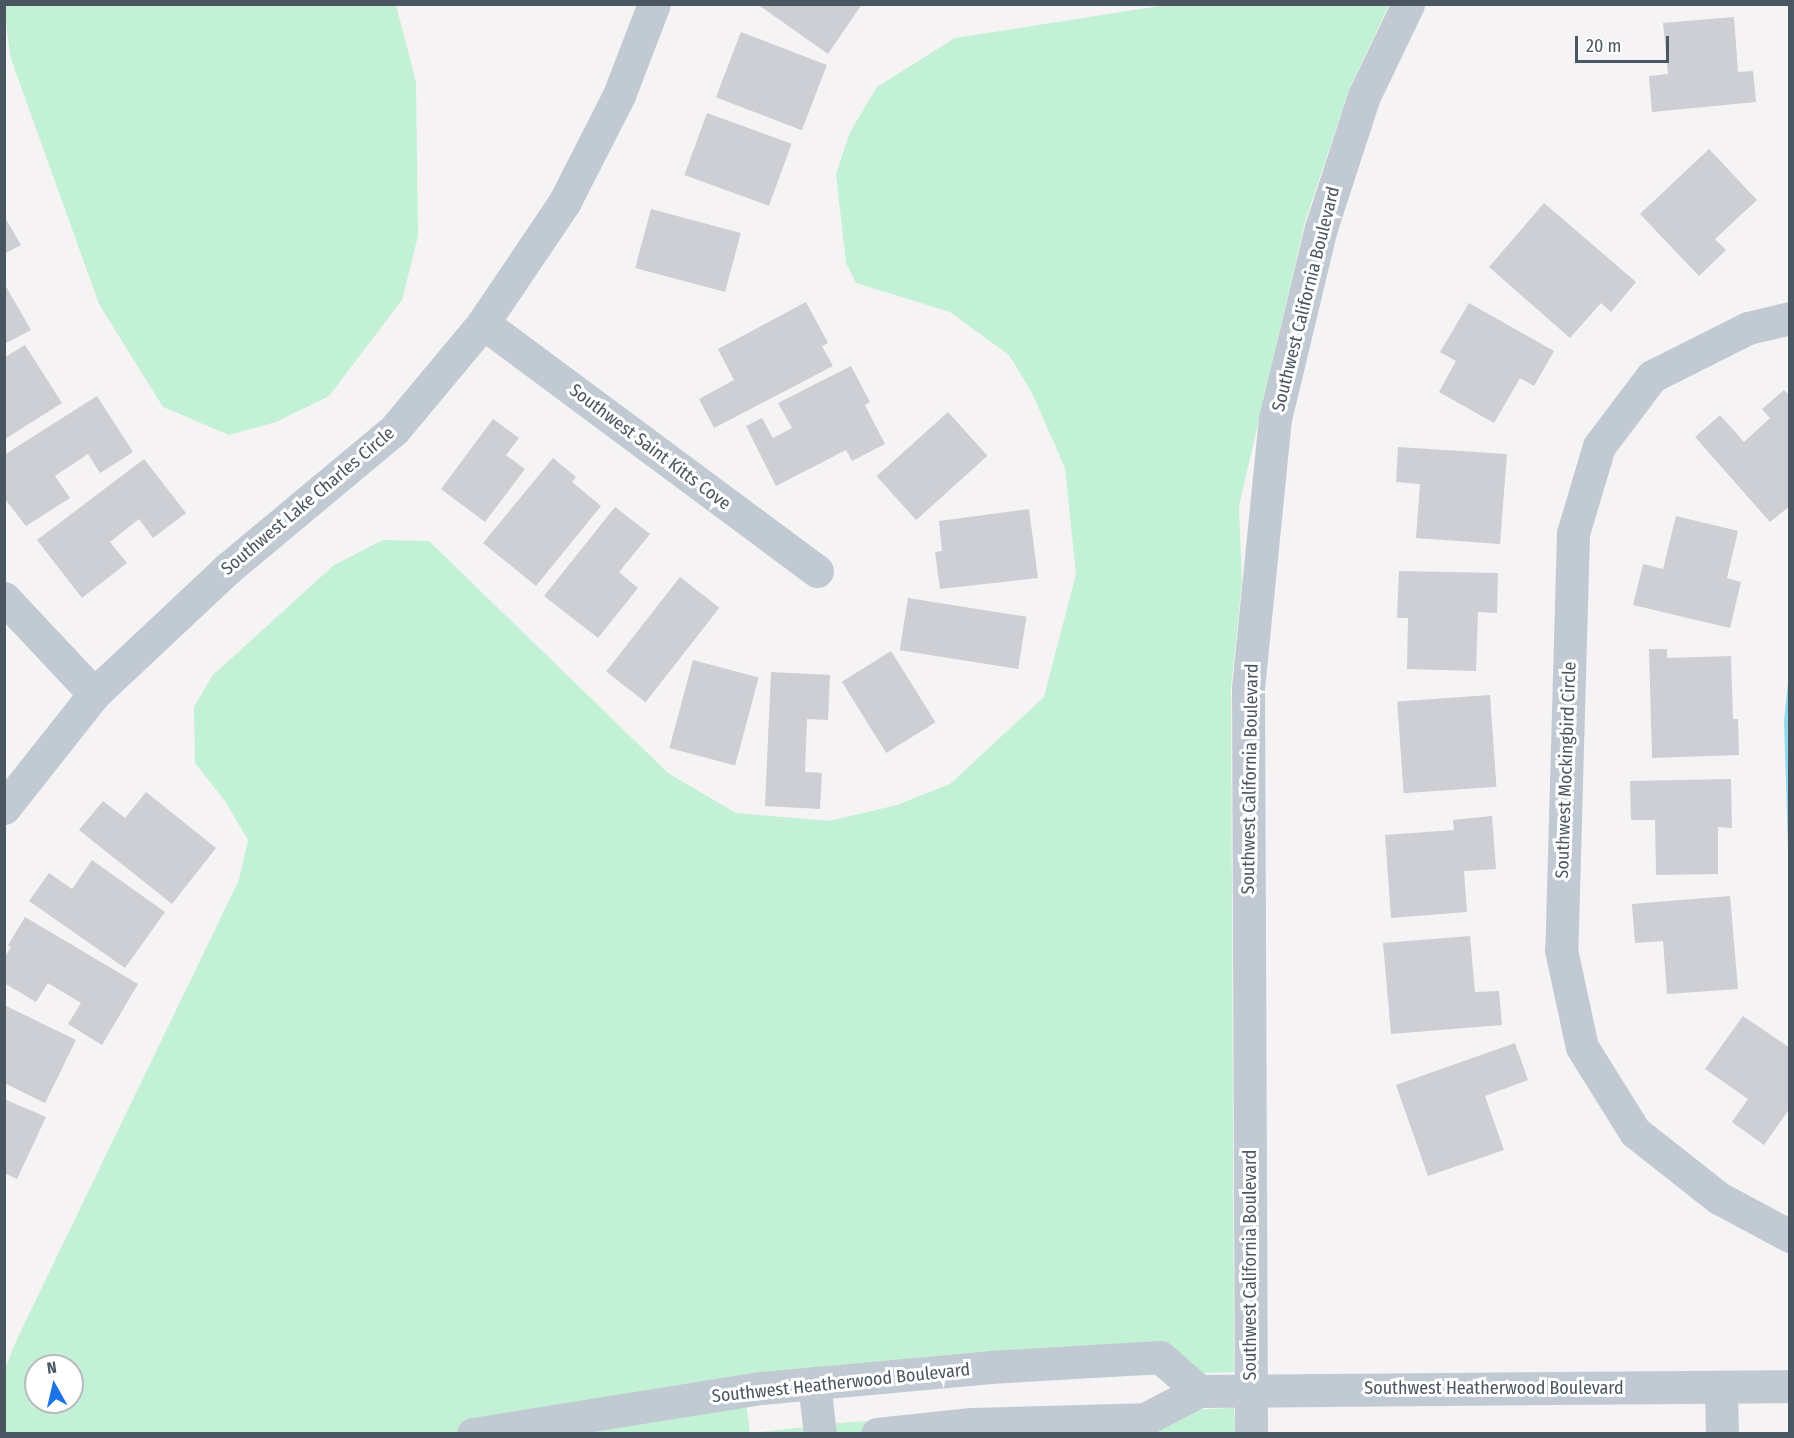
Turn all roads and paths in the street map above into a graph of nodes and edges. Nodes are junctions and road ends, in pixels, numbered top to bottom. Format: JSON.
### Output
{"nodes":[{"id":1,"x":654,"y":4,"type":"edge"},
{"id":2,"x":1408,"y":4,"type":"edge"},
{"id":3,"x":1790,"y":318,"type":"edge"},
{"id":4,"x":483,"y":323,"type":"junction"},
{"id":5,"x":817,"y":571,"type":"dead end"},
{"id":6,"x":4,"y":598,"type":"edge"},
{"id":7,"x":94,"y":694,"type":"junction"},
{"id":8,"x":4,"y":808,"type":"edge"},
{"id":9,"x":1790,"y":1236,"type":"edge"},
{"id":10,"x":814,"y":1383,"type":"junction"},
{"id":11,"x":1790,"y":1386,"type":"edge"},
{"id":12,"x":1721,"y":1387,"type":"junction"},
{"id":13,"x":1250,"y":1389,"type":"junction"},
{"id":14,"x":1199,"y":1391,"type":"junction"},
{"id":15,"x":473,"y":1434,"type":"edge"},
{"id":16,"x":820,"y":1434,"type":"edge"},
{"id":17,"x":877,"y":1434,"type":"edge"},
{"id":18,"x":1251,"y":1434,"type":"edge"},
{"id":19,"x":1722,"y":1434,"type":"edge"}],
"edges":[{"from":1,"to":4,"type":"street","name":"Southwest Lake Charles Circle"},
{"from":2,"to":13,"type":"street","name":"Southwest California Boulevard"},
{"from":3,"to":9,"type":"street","name":"Southwest Mockingbird Circle"},
{"from":4,"to":5,"type":"street","name":"Southwest Saint Kitts Cove"},
{"from":4,"to":7,"type":"street","name":"Southwest Lake Charles Circle"},
{"from":6,"to":7,"type":"street"},
{"from":7,"to":8,"type":"street","name":"Southwest Lake Charles Circle"},
{"from":10,"to":14,"type":"street","name":"Southwest Heatherwood Boulevard"},
{"from":10,"to":15,"type":"street","name":"Southwest Heatherwood Boulevard"},
{"from":10,"to":16,"type":"street"},
{"from":11,"to":12,"type":"street","name":"Southwest Heatherwood Boulevard"},
{"from":12,"to":13,"type":"street","name":"Southwest Heatherwood Boulevard"},
{"from":12,"to":19,"type":"street"},
{"from":13,"to":14,"type":"street","name":"Southwest Heatherwood Boulevard"},
{"from":13,"to":18,"type":"street","name":"Southwest California Boulevard"},
{"from":14,"to":17,"type":"street","name":"Southwest Heatherwood Boulevard"}]}
